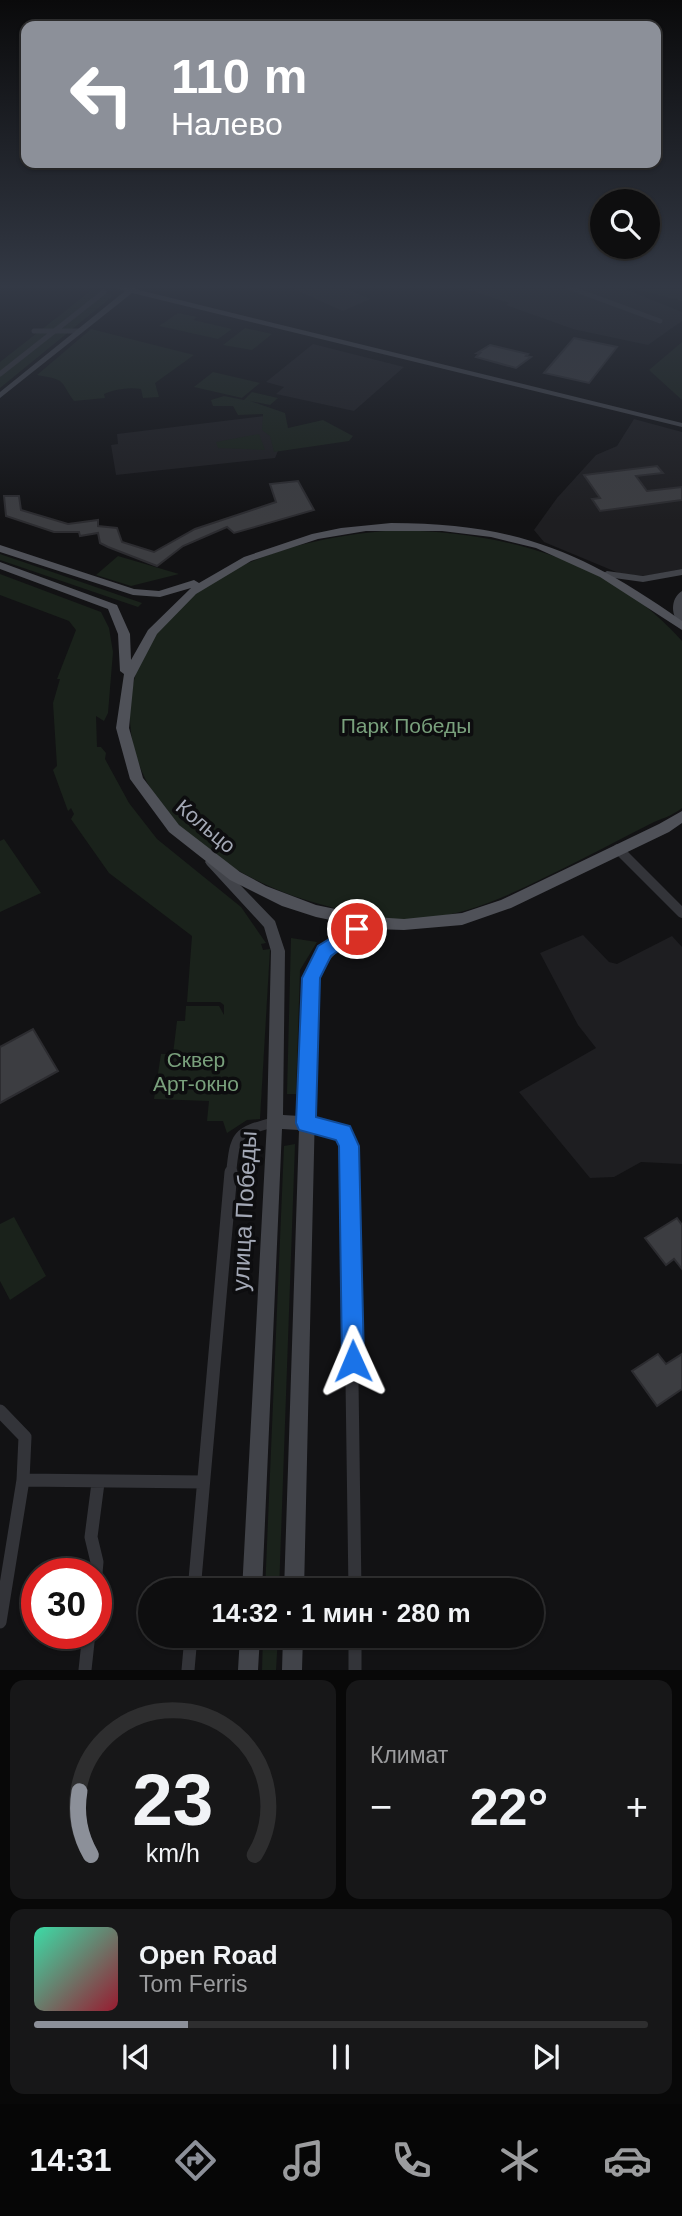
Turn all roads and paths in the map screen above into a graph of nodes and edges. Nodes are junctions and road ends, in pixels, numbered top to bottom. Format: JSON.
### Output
{"nodes":[{"id":1,"x":38,"y":365,"type":"edge"},
{"id":2,"x":439,"y":365,"type":"edge"},
{"id":3,"x":0,"y":396,"type":"edge"},
{"id":4,"x":682,"y":425,"type":"edge"},
{"id":5,"x":0,"y":548,"type":"edge"},
{"id":6,"x":0,"y":565,"type":"edge"},
{"id":7,"x":222,"y":572,"type":"junction"},
{"id":8,"x":682,"y":572,"type":"edge"},
{"id":9,"x":607,"y":574,"type":"junction"},
{"id":10,"x":682,"y":594,"type":"edge"},
{"id":11,"x":682,"y":624,"type":"edge"},
{"id":12,"x":125,"y":683,"type":"junction"},
{"id":13,"x":682,"y":816,"type":"edge"},
{"id":14,"x":682,"y":823,"type":"edge"},
{"id":15,"x":664,"y":828,"type":"junction"},
{"id":16,"x":618,"y":849,"type":"junction"},
{"id":17,"x":208,"y":859,"type":"junction"},
{"id":18,"x":682,"y":913,"type":"edge"},
{"id":19,"x":370,"y":922,"type":"junction"},
{"id":20,"x":275,"y":1122,"type":"junction"},
{"id":21,"x":306,"y":1123,"type":"junction"},
{"id":22,"x":0,"y":1411,"type":"edge"},
{"id":23,"x":23,"y":1479,"type":"junction"},
{"id":24,"x":203,"y":1482,"type":"junction"},
{"id":25,"x":98,"y":1483,"type":"junction"},
{"id":26,"x":96,"y":1558,"type":"edge"},
{"id":27,"x":195,"y":1578,"type":"edge"},
{"id":28,"x":253,"y":1578,"type":"edge"},
{"id":29,"x":294,"y":1578,"type":"edge"},
{"id":30,"x":355,"y":1578,"type":"edge"},
{"id":31,"x":0,"y":1622,"type":"edge"},
{"id":32,"x":190,"y":1648,"type":"edge"},
{"id":33,"x":249,"y":1648,"type":"edge"},
{"id":34,"x":293,"y":1648,"type":"edge"},
{"id":35,"x":355,"y":1648,"type":"edge"},
{"id":36,"x":87,"y":1649,"type":"edge"},
{"id":37,"x":85,"y":1670,"type":"edge"},
{"id":38,"x":188,"y":1670,"type":"edge"},
{"id":39,"x":248,"y":1670,"type":"edge"},
{"id":40,"x":292,"y":1670,"type":"edge"},
{"id":41,"x":355,"y":1670,"type":"edge"}],
"edges":[{"from":1,"to":3,"type":"main road"},
{"from":2,"to":4,"type":"main road"},
{"from":5,"to":7,"type":"main road"},
{"from":6,"to":12,"type":"main road"},
{"from":7,"to":9,"type":"main road","name":"Кольцо"},
{"from":7,"to":12,"type":"main road","name":"Кольцо"},
{"from":8,"to":9,"type":"main road"},
{"from":9,"to":11,"type":"main road","name":"Кольцо"},
{"from":10,"to":11,"type":"main road"},
{"from":12,"to":17,"type":"main road","name":"Кольцо"},
{"from":13,"to":15,"type":"main road","name":"Кольцо"},
{"from":14,"to":15,"type":"main road"},
{"from":15,"to":16,"type":"main road","name":"Кольцо"},
{"from":16,"to":18,"type":"street"},
{"from":16,"to":19,"type":"main road","name":"Кольцо"},
{"from":17,"to":19,"type":"main road","name":"Кольцо"},
{"from":17,"to":20,"type":"street","name":"улица Победы"},
{"from":19,"to":21,"type":"main road"},
{"from":20,"to":21,"type":"street"},
{"from":20,"to":24,"type":"street"},
{"from":20,"to":28,"type":"street","name":"улица Победы"},
{"from":21,"to":29,"type":"main road"},
{"from":21,"to":30,"type":"street"},
{"from":22,"to":23,"type":"street"},
{"from":23,"to":25,"type":"street"},
{"from":23,"to":31,"type":"street"},
{"from":24,"to":25,"type":"street"},
{"from":24,"to":27,"type":"street"},
{"from":25,"to":26,"type":"street"},
{"from":32,"to":38,"type":"street"},
{"from":33,"to":39,"type":"street"},
{"from":34,"to":40,"type":"street"},
{"from":35,"to":41,"type":"street"},
{"from":36,"to":37,"type":"street"}]}
